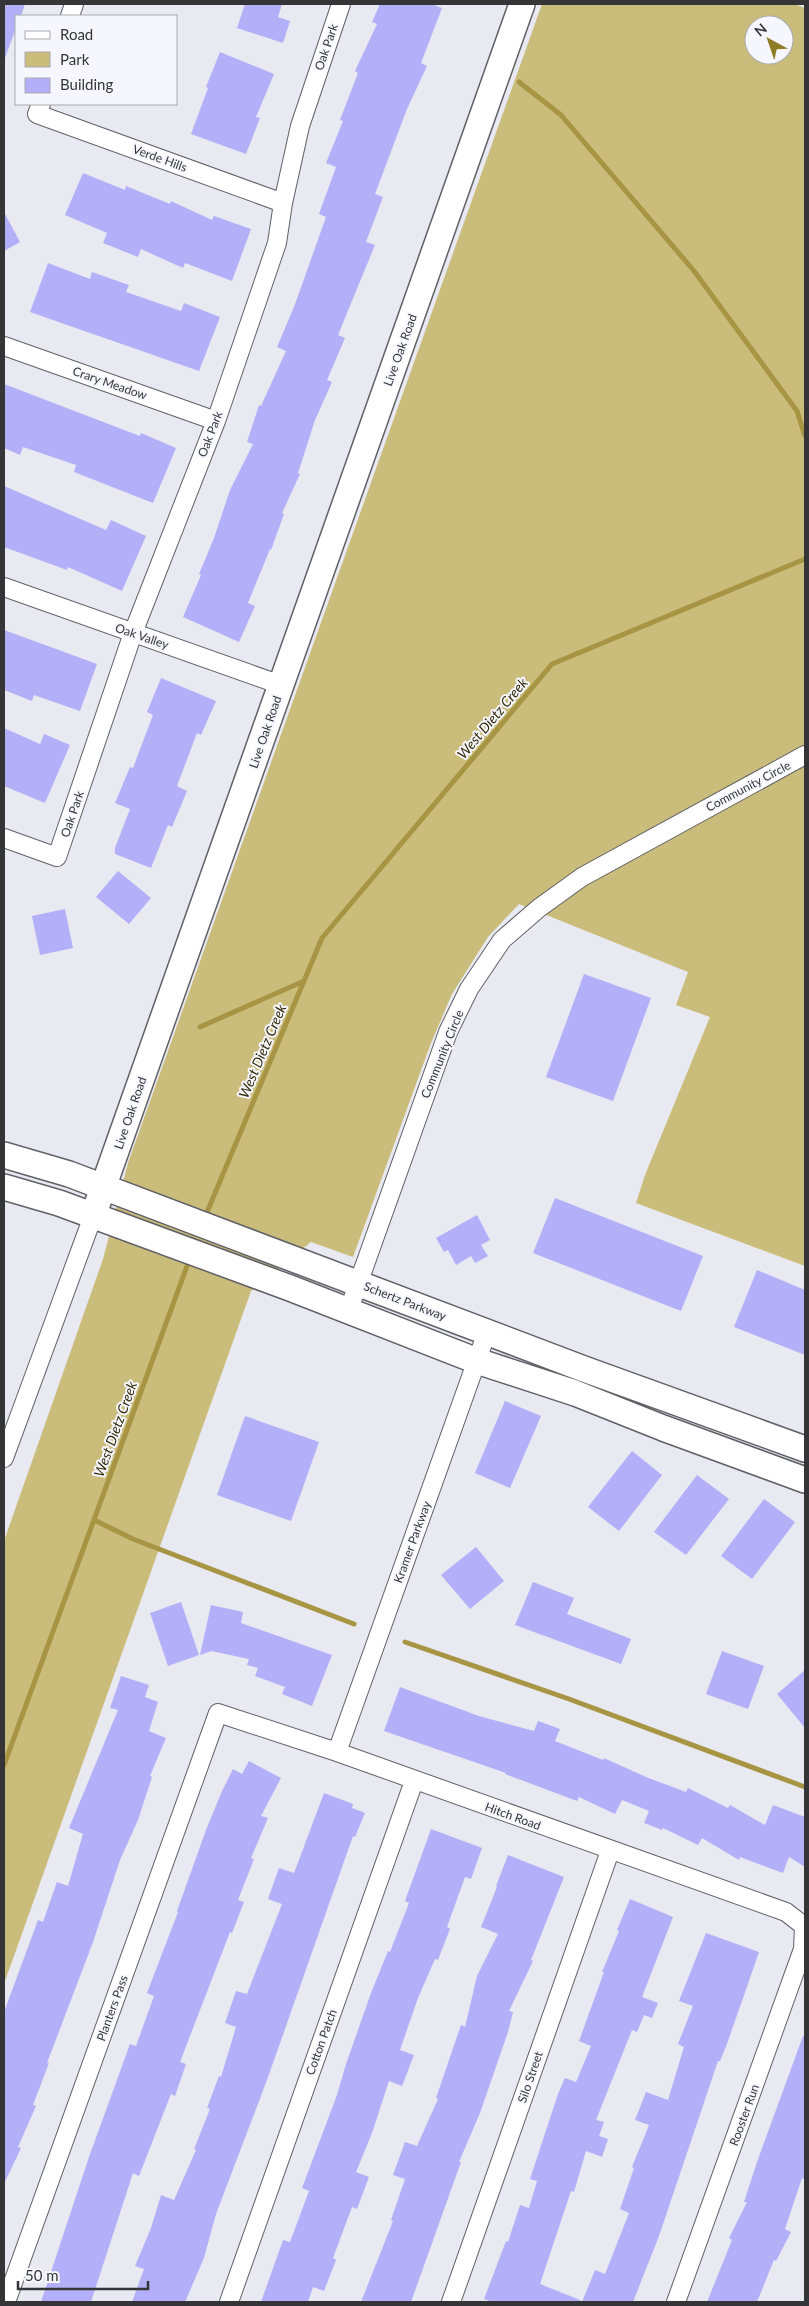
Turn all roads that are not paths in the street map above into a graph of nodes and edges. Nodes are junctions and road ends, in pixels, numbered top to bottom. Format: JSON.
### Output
{"nodes":[{"id":1,"x":341,"y":4,"type":"edge"},
{"id":2,"x":522,"y":4,"type":"edge"},
{"id":3,"x":39,"y":109,"type":"edge"},
{"id":4,"x":283,"y":203,"type":"junction"},
{"id":5,"x":4,"y":346,"type":"edge"},
{"id":6,"x":216,"y":421,"type":"junction"},
{"id":7,"x":4,"y":587,"type":"edge"},
{"id":8,"x":133,"y":633,"type":"junction"},
{"id":9,"x":281,"y":685,"type":"junction"},
{"id":10,"x":805,"y":755,"type":"edge"},
{"id":11,"x":4,"y":838,"type":"edge"},
{"id":12,"x":4,"y":1155,"type":"edge"},
{"id":13,"x":4,"y":1187,"type":"edge"},
{"id":14,"x":104,"y":1187,"type":"junction"},
{"id":15,"x":93,"y":1216,"type":"junction"},
{"id":16,"x":359,"y":1283,"type":"junction"},
{"id":17,"x":348,"y":1312,"type":"junction"},
{"id":18,"x":488,"y":1332,"type":"junction"},
{"id":19,"x":477,"y":1361,"type":"junction"},
{"id":20,"x":584,"y":1369,"type":"junction"},
{"id":21,"x":575,"y":1393,"type":"junction"},
{"id":22,"x":672,"y":1401,"type":"junction"},
{"id":23,"x":663,"y":1428,"type":"junction"},
{"id":24,"x":805,"y":1449,"type":"edge"},
{"id":25,"x":4,"y":1458,"type":"edge"},
{"id":26,"x":805,"y":1480,"type":"edge"},
{"id":27,"x":218,"y":1713,"type":"joint"},
{"id":28,"x":337,"y":1752,"type":"junction"},
{"id":29,"x":414,"y":1781,"type":"junction"},
{"id":30,"x":610,"y":1851,"type":"junction"},
{"id":31,"x":804,"y":1926,"type":"joint"},
{"id":32,"x":6,"y":2302,"type":"edge"},
{"id":33,"x":229,"y":2302,"type":"edge"},
{"id":34,"x":451,"y":2302,"type":"edge"},
{"id":35,"x":676,"y":2302,"type":"edge"}],
"edges":[{"from":1,"to":4,"type":"street","name":"Oak Park"},
{"from":2,"to":9,"type":"main road","name":"Live Oak Road"},
{"from":3,"to":4,"type":"street","name":"Verde Hills"},
{"from":4,"to":6,"type":"street","name":"Oak Park"},
{"from":5,"to":6,"type":"street","name":"Crary Meadow"},
{"from":6,"to":8,"type":"street","name":"Oak Park"},
{"from":7,"to":8,"type":"street","name":"Oak Valley"},
{"from":8,"to":9,"type":"street","name":"Oak Valley"},
{"from":8,"to":11,"type":"street","name":"Oak Park"},
{"from":9,"to":14,"type":"main road","name":"Live Oak Road"},
{"from":10,"to":16,"type":"street","name":"Community Circle"},
{"from":12,"to":14,"type":"main road","name":"Schertz Parkway"},
{"from":13,"to":15,"type":"main road"},
{"from":14,"to":15,"type":"main road","name":"Live Oak Road"},
{"from":14,"to":16,"type":"main road","name":"Schertz Parkway"},
{"from":15,"to":17,"type":"main road"},
{"from":15,"to":25,"type":"street","name":"Live Oak Road"},
{"from":16,"to":17,"type":"street","name":"Community Circle"},
{"from":16,"to":18,"type":"main road","name":"Schertz Parkway"},
{"from":17,"to":19,"type":"main road"},
{"from":18,"to":19,"type":"street","name":"Kramer Parkway"},
{"from":18,"to":20,"type":"main road","name":"Schertz Parkway"},
{"from":19,"to":21,"type":"main road"},
{"from":19,"to":28,"type":"street","name":"Kramer Parkway"},
{"from":20,"to":21,"type":"main road"},
{"from":20,"to":22,"type":"main road","name":"Schertz Parkway"},
{"from":21,"to":23,"type":"main road"},
{"from":22,"to":23,"type":"main road"},
{"from":22,"to":24,"type":"main road","name":"Schertz Parkway"},
{"from":23,"to":26,"type":"main road"},
{"from":27,"to":28,"type":"street","name":"Hitch Road"},
{"from":27,"to":32,"type":"street","name":"Planters Pass"},
{"from":28,"to":29,"type":"street","name":"Hitch Road"},
{"from":29,"to":30,"type":"street","name":"Hitch Road"},
{"from":29,"to":33,"type":"street","name":"Cotton Patch"},
{"from":30,"to":31,"type":"street","name":"Hitch Road"},
{"from":30,"to":34,"type":"street","name":"Silo Street"},
{"from":31,"to":35,"type":"street","name":"Rooster Run"}]}
